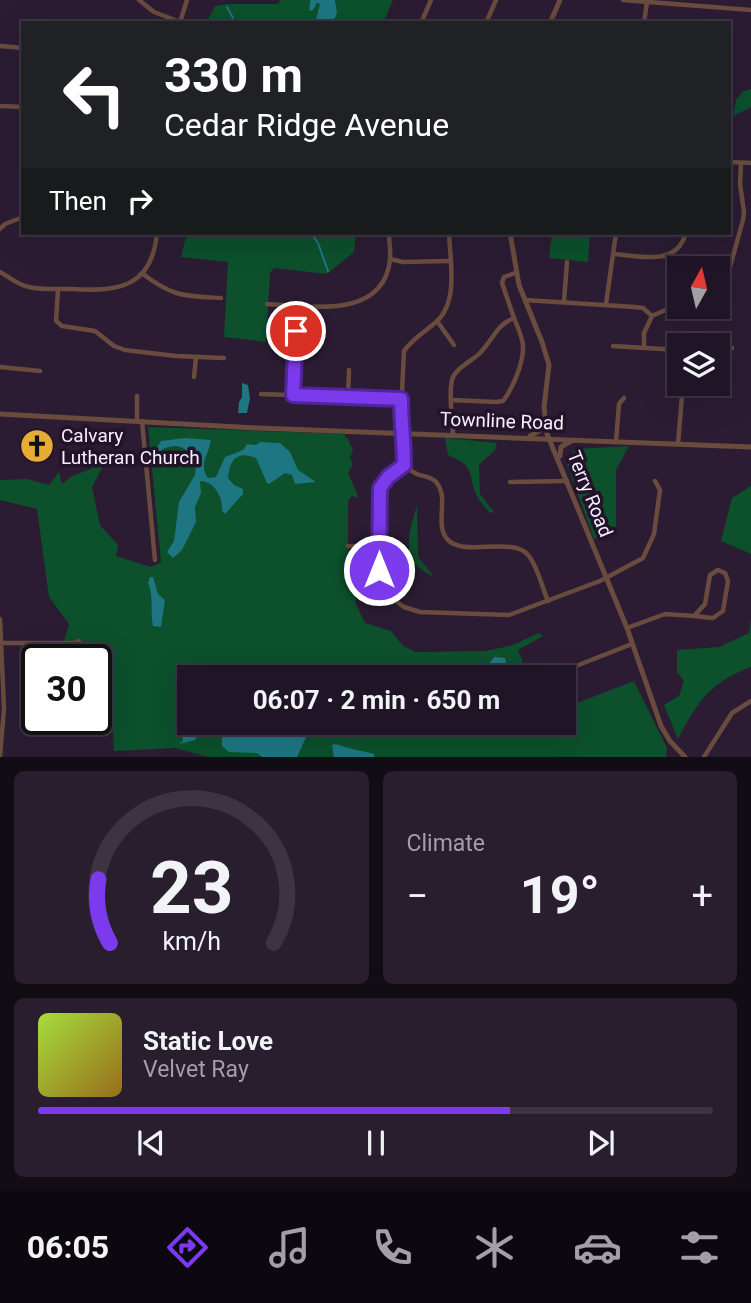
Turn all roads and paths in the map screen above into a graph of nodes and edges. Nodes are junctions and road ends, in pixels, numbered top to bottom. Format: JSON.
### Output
{"nodes":[{"id":1,"x":139,"y":0,"type":"edge"},
{"id":2,"x":187,"y":0,"type":"edge"},
{"id":3,"x":431,"y":0,"type":"edge"},
{"id":4,"x":496,"y":0,"type":"edge"},
{"id":5,"x":560,"y":0,"type":"edge"},
{"id":6,"x":623,"y":0,"type":"edge"},
{"id":7,"x":647,"y":2,"type":"junction"},
{"id":8,"x":751,"y":10,"type":"edge"},
{"id":9,"x":177,"y":21,"type":"edge"},
{"id":10,"x":180,"y":21,"type":"edge"},
{"id":11,"x":422,"y":21,"type":"edge"},
{"id":12,"x":487,"y":21,"type":"edge"},
{"id":13,"x":552,"y":21,"type":"edge"},
{"id":14,"x":644,"y":21,"type":"edge"},
{"id":15,"x":0,"y":46,"type":"edge"},
{"id":16,"x":21,"y":48,"type":"edge"},
{"id":17,"x":0,"y":106,"type":"edge"},
{"id":18,"x":21,"y":107,"type":"edge"},
{"id":19,"x":731,"y":162,"type":"edge"},
{"id":20,"x":741,"y":163,"type":"junction"},
{"id":21,"x":751,"y":163,"type":"edge"},
{"id":22,"x":21,"y":218,"type":"edge"},
{"id":23,"x":0,"y":229,"type":"edge"},
{"id":24,"x":157,"y":235,"type":"edge"},
{"id":25,"x":389,"y":235,"type":"edge"},
{"id":26,"x":449,"y":235,"type":"edge"},
{"id":27,"x":510,"y":235,"type":"edge"},
{"id":28,"x":615,"y":235,"type":"edge"},
{"id":29,"x":685,"y":235,"type":"edge"},
{"id":30,"x":614,"y":254,"type":"junction"},
{"id":31,"x":390,"y":259,"type":"junction"},
{"id":32,"x":449,"y":261,"type":"junction"},
{"id":33,"x":567,"y":262,"type":"dead end"},
{"id":34,"x":730,"y":267,"type":"edge"},
{"id":35,"x":0,"y":272,"type":"edge"},
{"id":36,"x":515,"y":273,"type":"junction"},
{"id":37,"x":143,"y":274,"type":"junction"},
{"id":38,"x":58,"y":289,"type":"junction"},
{"id":39,"x":221,"y":298,"type":"dead end"},
{"id":40,"x":525,"y":300,"type":"junction"},
{"id":41,"x":564,"y":301,"type":"junction"},
{"id":42,"x":267,"y":304,"type":"dead end"},
{"id":43,"x":606,"y":304,"type":"junction"},
{"id":44,"x":297,"y":305,"type":"junction"},
{"id":45,"x":667,"y":309,"type":"edge"},
{"id":46,"x":652,"y":316,"type":"junction"},
{"id":47,"x":513,"y":317,"type":"junction"},
{"id":48,"x":437,"y":321,"type":"junction"},
{"id":49,"x":454,"y":345,"type":"dead end"},
{"id":50,"x":613,"y":346,"type":"dead end"},
{"id":51,"x":644,"y":348,"type":"junction"},
{"id":52,"x":667,"y":349,"type":"edge"},
{"id":53,"x":196,"y":357,"type":"junction"},
{"id":54,"x":224,"y":358,"type":"dead end"},
{"id":55,"x":0,"y":367,"type":"edge"},
{"id":56,"x":349,"y":370,"type":"dead end"},
{"id":57,"x":40,"y":371,"type":"dead end"},
{"id":58,"x":194,"y":377,"type":"dead end"},
{"id":59,"x":261,"y":394,"type":"dead end"},
{"id":60,"x":293,"y":395,"type":"junction"},
{"id":61,"x":137,"y":396,"type":"dead end"},
{"id":62,"x":683,"y":396,"type":"edge"},
{"id":63,"x":348,"y":397,"type":"junction"},
{"id":64,"x":624,"y":398,"type":"dead end"},
{"id":65,"x":401,"y":399,"type":"junction"},
{"id":66,"x":451,"y":400,"type":"junction"},
{"id":67,"x":544,"y":407,"type":"junction"},
{"id":68,"x":0,"y":414,"type":"edge"},
{"id":69,"x":139,"y":421,"type":"junction"},
{"id":70,"x":400,"y":433,"type":"junction"},
{"id":71,"x":453,"y":435,"type":"junction"},
{"id":72,"x":511,"y":438,"type":"junction"},
{"id":73,"x":549,"y":439,"type":"junction"},
{"id":74,"x":575,"y":440,"type":"junction"},
{"id":75,"x":616,"y":441,"type":"junction"},
{"id":76,"x":678,"y":444,"type":"junction"},
{"id":77,"x":751,"y":447,"type":"edge"},
{"id":78,"x":404,"y":465,"type":"junction"},
{"id":79,"x":563,"y":470,"type":"junction"},
{"id":80,"x":568,"y":481,"type":"junction"},
{"id":81,"x":654,"y":481,"type":"dead end"},
{"id":82,"x":510,"y":482,"type":"dead end"},
{"id":83,"x":348,"y":546,"type":"dead end"},
{"id":84,"x":379,"y":546,"type":"junction"},
{"id":85,"x":155,"y":560,"type":"dead end"},
{"id":86,"x":606,"y":577,"type":"junction"},
{"id":87,"x":548,"y":601,"type":"junction"},
{"id":88,"x":694,"y":616,"type":"junction"},
{"id":89,"x":0,"y":620,"type":"edge"},
{"id":90,"x":626,"y":628,"type":"junction"},
{"id":91,"x":79,"y":641,"type":"dead end"},
{"id":92,"x":1,"y":643,"type":"edge"},
{"id":93,"x":632,"y":644,"type":"junction"},
{"id":94,"x":1,"y":659,"type":"edge"},
{"id":95,"x":576,"y":666,"type":"edge"},
{"id":96,"x":751,"y":701,"type":"edge"},
{"id":97,"x":0,"y":755,"type":"edge"},
{"id":98,"x":685,"y":757,"type":"edge"},
{"id":99,"x":704,"y":757,"type":"edge"}],
"edges":[{"from":1,"to":9,"type":"street"},
{"from":2,"to":10,"type":"street"},
{"from":3,"to":11,"type":"street"},
{"from":4,"to":12,"type":"street"},
{"from":5,"to":13,"type":"street"},
{"from":6,"to":7,"type":"street"},
{"from":7,"to":8,"type":"street"},
{"from":7,"to":14,"type":"street"},
{"from":15,"to":16,"type":"street"},
{"from":17,"to":18,"type":"street"},
{"from":19,"to":20,"type":"street"},
{"from":20,"to":21,"type":"street"},
{"from":20,"to":34,"type":"street"},
{"from":22,"to":23,"type":"street"},
{"from":24,"to":37,"type":"street"},
{"from":25,"to":31,"type":"street"},
{"from":26,"to":32,"type":"street"},
{"from":27,"to":36,"type":"street","name":"Terry Road"},
{"from":28,"to":30,"type":"street"},
{"from":29,"to":30,"type":"street"},
{"from":30,"to":43,"type":"street"},
{"from":31,"to":32,"type":"street"},
{"from":31,"to":44,"type":"street"},
{"from":32,"to":48,"type":"street"},
{"from":33,"to":41,"type":"street"},
{"from":35,"to":38,"type":"street"},
{"from":36,"to":40,"type":"street","name":"Terry Road"},
{"from":36,"to":47,"type":"street"},
{"from":37,"to":38,"type":"street"},
{"from":37,"to":39,"type":"street"},
{"from":38,"to":53,"type":"street"},
{"from":40,"to":41,"type":"street"},
{"from":40,"to":67,"type":"street","name":"Terry Road"},
{"from":41,"to":43,"type":"street"},
{"from":42,"to":44,"type":"street"},
{"from":43,"to":46,"type":"street"},
{"from":44,"to":60,"type":"street"},
{"from":45,"to":46,"type":"street"},
{"from":46,"to":51,"type":"street"},
{"from":47,"to":66,"type":"street"},
{"from":47,"to":66,"type":"street"},
{"from":48,"to":49,"type":"street"},
{"from":48,"to":65,"type":"street"},
{"from":50,"to":51,"type":"street"},
{"from":51,"to":52,"type":"street"},
{"from":53,"to":54,"type":"street"},
{"from":53,"to":58,"type":"street"},
{"from":55,"to":57,"type":"street"},
{"from":56,"to":63,"type":"street"},
{"from":59,"to":60,"type":"street"},
{"from":60,"to":63,"type":"street"},
{"from":61,"to":69,"type":"street"},
{"from":62,"to":76,"type":"street"},
{"from":63,"to":65,"type":"street"},
{"from":64,"to":75,"type":"street"},
{"from":65,"to":70,"type":"street"},
{"from":66,"to":71,"type":"street"},
{"from":67,"to":72,"type":"street"},
{"from":67,"to":73,"type":"street","name":"Terry Road"},
{"from":68,"to":69,"type":"street","name":"Townline Road"},
{"from":69,"to":70,"type":"street","name":"Townline Road"},
{"from":69,"to":85,"type":"street"},
{"from":70,"to":71,"type":"street","name":"Townline Road"},
{"from":70,"to":78,"type":"street"},
{"from":71,"to":72,"type":"street","name":"Townline Road"},
{"from":72,"to":73,"type":"street","name":"Townline Road"},
{"from":73,"to":74,"type":"street","name":"Townline Road"},
{"from":73,"to":79,"type":"street","name":"Terry Road"},
{"from":74,"to":75,"type":"street","name":"Townline Road"},
{"from":74,"to":79,"type":"street"},
{"from":75,"to":76,"type":"street","name":"Townline Road"},
{"from":76,"to":77,"type":"street","name":"Townline Road"},
{"from":78,"to":84,"type":"street"},
{"from":78,"to":87,"type":"street"},
{"from":79,"to":80,"type":"street","name":"Terry Road"},
{"from":80,"to":82,"type":"street"},
{"from":80,"to":86,"type":"street","name":"Terry Road"},
{"from":81,"to":86,"type":"street"},
{"from":83,"to":84,"type":"street"},
{"from":84,"to":87,"type":"street"},
{"from":86,"to":87,"type":"street"},
{"from":86,"to":90,"type":"street","name":"Terry Road"},
{"from":88,"to":88,"type":"street"},
{"from":88,"to":90,"type":"street"},
{"from":89,"to":92,"type":"street"},
{"from":90,"to":93,"type":"street","name":"Terry Road"},
{"from":91,"to":92,"type":"street"},
{"from":92,"to":94,"type":"street"},
{"from":93,"to":95,"type":"street"},
{"from":93,"to":98,"type":"street","name":"Terry Road"},
{"from":94,"to":97,"type":"street"},
{"from":96,"to":99,"type":"street"}]}
